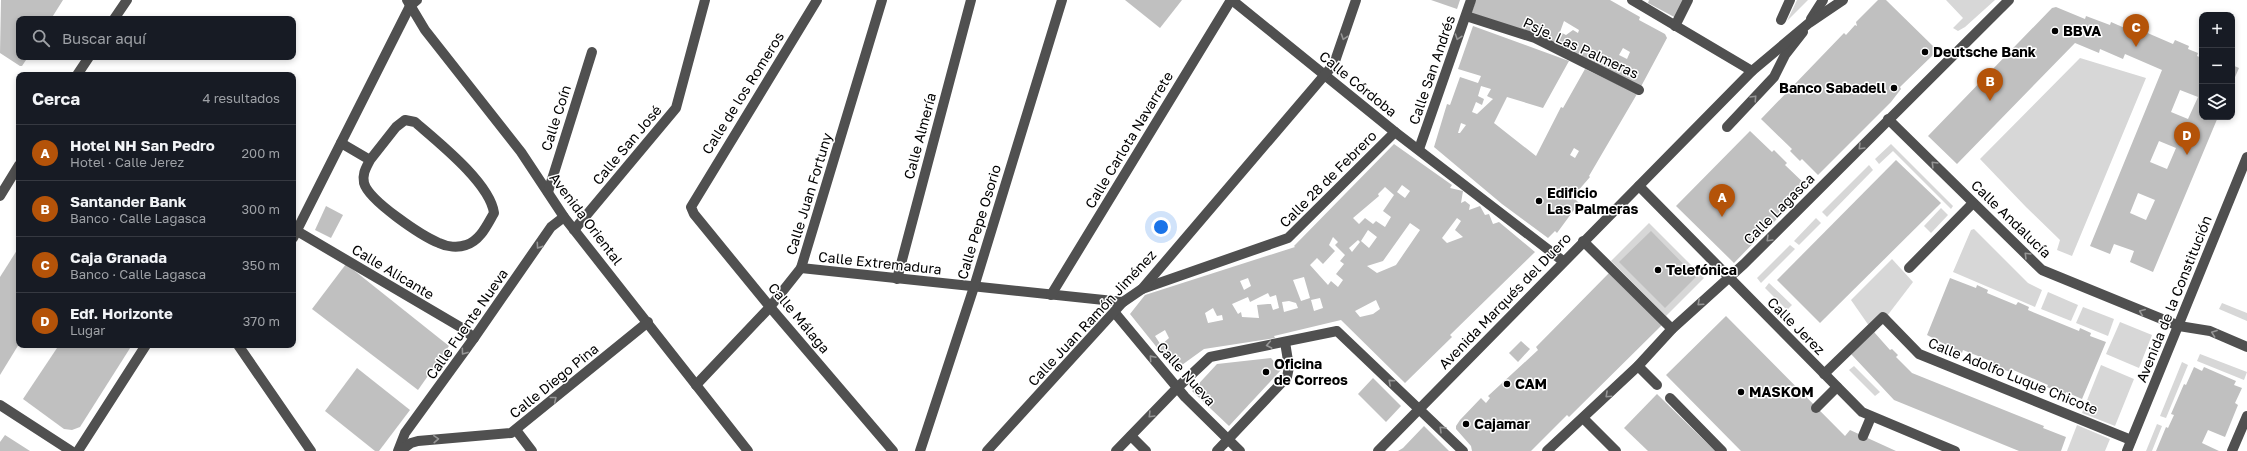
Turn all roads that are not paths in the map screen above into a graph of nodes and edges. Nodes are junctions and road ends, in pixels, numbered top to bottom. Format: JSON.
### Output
{"nodes":[{"id":1,"x":127,"y":0,"type":"edge"},
{"id":2,"x":704,"y":0,"type":"edge"},
{"id":3,"x":817,"y":0,"type":"edge"},
{"id":4,"x":882,"y":0,"type":"edge"},
{"id":5,"x":971,"y":0,"type":"edge"},
{"id":6,"x":1062,"y":0,"type":"edge"},
{"id":7,"x":1231,"y":0,"type":"edge"},
{"id":8,"x":1356,"y":0,"type":"edge"},
{"id":9,"x":1471,"y":0,"type":"edge"},
{"id":10,"x":1632,"y":0,"type":"edge"},
{"id":11,"x":1688,"y":0,"type":"edge"},
{"id":12,"x":1790,"y":0,"type":"edge"},
{"id":13,"x":1823,"y":0,"type":"edge"},
{"id":14,"x":1843,"y":0,"type":"edge"},
{"id":15,"x":2009,"y":0,"type":"edge"},
{"id":16,"x":411,"y":2,"type":"edge"},
{"id":17,"x":116,"y":16,"type":"edge"},
{"id":18,"x":1466,"y":16,"type":"junction"},
{"id":19,"x":1781,"y":20,"type":"dead end"},
{"id":20,"x":1808,"y":23,"type":"junction"},
{"id":21,"x":1675,"y":26,"type":"junction"},
{"id":22,"x":592,"y":52,"type":"dead end"},
{"id":23,"x":87,"y":60,"type":"edge"},
{"id":24,"x":1752,"y":71,"type":"junction"},
{"id":25,"x":78,"y":72,"type":"edge"},
{"id":26,"x":1325,"y":74,"type":"junction"},
{"id":27,"x":1639,"y":90,"type":"dead end"},
{"id":28,"x":1888,"y":119,"type":"junction"},
{"id":29,"x":1727,"y":127,"type":"dead end"},
{"id":30,"x":1395,"y":132,"type":"junction"},
{"id":31,"x":341,"y":143,"type":"junction"},
{"id":32,"x":1419,"y":149,"type":"junction"},
{"id":33,"x":2247,"y":158,"type":"edge"},
{"id":34,"x":370,"y":160,"type":"junction"},
{"id":35,"x":16,"y":170,"type":"edge"},
{"id":36,"x":1639,"y":186,"type":"junction"},
{"id":37,"x":548,"y":192,"type":"junction"},
{"id":38,"x":0,"y":196,"type":"edge"},
{"id":39,"x":694,"y":200,"type":"joint"},
{"id":40,"x":1973,"y":203,"type":"junction"},
{"id":41,"x":564,"y":217,"type":"junction"},
{"id":42,"x":574,"y":230,"type":"junction"},
{"id":43,"x":296,"y":233,"type":"edge"},
{"id":44,"x":296,"y":236,"type":"edge"},
{"id":45,"x":1583,"y":241,"type":"junction"},
{"id":46,"x":1563,"y":261,"type":"junction"},
{"id":47,"x":801,"y":268,"type":"junction"},
{"id":48,"x":1909,"y":268,"type":"dead end"},
{"id":49,"x":1729,"y":277,"type":"junction"},
{"id":50,"x":897,"y":279,"type":"junction"},
{"id":51,"x":974,"y":287,"type":"junction"},
{"id":52,"x":1142,"y":289,"type":"junction"},
{"id":53,"x":1051,"y":294,"type":"junction"},
{"id":54,"x":1123,"y":302,"type":"junction"},
{"id":55,"x":770,"y":307,"type":"junction"},
{"id":56,"x":1115,"y":313,"type":"junction"},
{"id":57,"x":648,"y":322,"type":"junction"},
{"id":58,"x":2179,"y":326,"type":"junction"},
{"id":59,"x":1672,"y":329,"type":"junction"},
{"id":60,"x":474,"y":338,"type":"junction"},
{"id":61,"x":1285,"y":342,"type":"junction"},
{"id":62,"x":2247,"y":347,"type":"edge"},
{"id":63,"x":144,"y":348,"type":"edge"},
{"id":64,"x":240,"y":348,"type":"edge"},
{"id":65,"x":1638,"y":366,"type":"junction"},
{"id":66,"x":1824,"y":374,"type":"junction"},
{"id":67,"x":696,"y":385,"type":"junction"},
{"id":68,"x":1657,"y":385,"type":"dead end"},
{"id":69,"x":1178,"y":387,"type":"junction"},
{"id":70,"x":1837,"y":387,"type":"junction"},
{"id":71,"x":1670,"y":398,"type":"dead end"},
{"id":72,"x":0,"y":405,"type":"edge"},
{"id":73,"x":1420,"y":408,"type":"junction"},
{"id":74,"x":1816,"y":408,"type":"dead end"},
{"id":75,"x":2247,"y":416,"type":"edge"},
{"id":76,"x":1872,"y":417,"type":"junction"},
{"id":77,"x":1583,"y":418,"type":"junction"},
{"id":78,"x":516,"y":430,"type":"junction"},
{"id":79,"x":1131,"y":436,"type":"junction"},
{"id":80,"x":1863,"y":436,"type":"dead end"},
{"id":81,"x":1228,"y":440,"type":"junction"},
{"id":82,"x":2131,"y":440,"type":"junction"},
{"id":83,"x":71,"y":451,"type":"edge"},
{"id":84,"x":78,"y":451,"type":"edge"},
{"id":85,"x":311,"y":451,"type":"edge"},
{"id":86,"x":399,"y":451,"type":"edge"},
{"id":87,"x":532,"y":451,"type":"edge"},
{"id":88,"x":748,"y":451,"type":"edge"},
{"id":89,"x":894,"y":451,"type":"edge"},
{"id":90,"x":920,"y":451,"type":"edge"},
{"id":91,"x":987,"y":451,"type":"edge"},
{"id":92,"x":1116,"y":451,"type":"edge"},
{"id":93,"x":1146,"y":451,"type":"edge"},
{"id":94,"x":1217,"y":451,"type":"edge"},
{"id":95,"x":1240,"y":451,"type":"edge"},
{"id":96,"x":1378,"y":451,"type":"edge"},
{"id":97,"x":1463,"y":451,"type":"edge"},
{"id":98,"x":1547,"y":451,"type":"edge"},
{"id":99,"x":1616,"y":451,"type":"edge"},
{"id":100,"x":1722,"y":451,"type":"edge"},
{"id":101,"x":1955,"y":451,"type":"edge"},
{"id":102,"x":2127,"y":451,"type":"edge"},
{"id":103,"x":2232,"y":451,"type":"edge"}],
"edges":[{"from":1,"to":17,"type":"street"},
{"from":2,"to":42,"type":"street","name":"Calle San José"},
{"from":3,"to":39,"type":"street","name":"Calle de los Romeros"},
{"from":4,"to":47,"type":"street","name":"Calle Juan Fortuny"},
{"from":5,"to":50,"type":"street","name":"Calle Almería"},
{"from":6,"to":51,"type":"street","name":"Calle Pepe Osorio"},
{"from":7,"to":26,"type":"street","name":"Calle Córdoba"},
{"from":7,"to":53,"type":"street","name":"Calle Carlota Navarrete"},
{"from":8,"to":26,"type":"street","name":"Calle Juan Ramón Jiménez","one_way":true},
{"from":9,"to":18,"type":"street","name":"Calle San Andrés"},
{"from":10,"to":21,"type":"street"},
{"from":11,"to":21,"type":"street"},
{"from":12,"to":19,"type":"street"},
{"from":13,"to":20,"type":"street","name":"Avenida Marqués del Duero"},
{"from":14,"to":20,"type":"street","name":"Avenida Marqués del Duero"},
{"from":15,"to":28,"type":"street","name":"Calle Lagasca"},
{"from":16,"to":31,"type":"street"},
{"from":16,"to":37,"type":"street","name":"Avenida Oriental"},
{"from":18,"to":27,"type":"street","name":"Psje. Las Palmeras"},
{"from":18,"to":32,"type":"street","name":"Calle San Andrés","one_way":true},
{"from":20,"to":24,"type":"street","name":"Avenida Marqués del Duero"},
{"from":29,"to":20,"type":"street","one_way":true},
{"from":21,"to":24,"type":"street"},
{"from":22,"to":37,"type":"street","name":"Calle Coín"},
{"from":23,"to":25,"type":"street"},
{"from":24,"to":36,"type":"street","name":"Avenida Marqués del Duero"},
{"from":26,"to":30,"type":"street","name":"Calle Córdoba"},
{"from":26,"to":52,"type":"street","name":"Calle Juan Ramón Jiménez"},
{"from":40,"to":28,"type":"street","name":"Calle Andalucía","one_way":true},
{"from":28,"to":49,"type":"street","name":"Calle Lagasca","one_way":true},
{"from":30,"to":32,"type":"street","name":"Calle Córdoba"},
{"from":30,"to":52,"type":"street","name":"Calle 28 de Febrero"},
{"from":31,"to":34,"type":"street"},
{"from":31,"to":43,"type":"street"},
{"from":32,"to":46,"type":"street","name":"Calle Córdoba"},
{"from":33,"to":58,"type":"street","name":"Avenida de la Constitución"},
{"from":34,"to":34,"type":"street"},
{"from":35,"to":38,"type":"street"},
{"from":36,"to":45,"type":"street","name":"Avenida Marqués del Duero"},
{"from":36,"to":49,"type":"street","name":"Calle Jerez"},
{"from":37,"to":41,"type":"street","name":"Avenida Oriental"},
{"from":39,"to":55,"type":"street","name":"Calle Málaga"},
{"from":40,"to":48,"type":"street"},
{"from":58,"to":40,"type":"street","name":"Calle Andalucía","one_way":true},
{"from":41,"to":42,"type":"street","name":"Avenida Oriental"},
{"from":41,"to":60,"type":"street","name":"Calle Fuente Nueva","one_way":true},
{"from":42,"to":57,"type":"street","name":"Avenida Oriental"},
{"from":44,"to":60,"type":"street","name":"Calle Alicante"},
{"from":45,"to":46,"type":"street","name":"Avenida Marqués del Duero"},
{"from":45,"to":59,"type":"street"},
{"from":46,"to":73,"type":"street","name":"Avenida Marqués del Duero"},
{"from":47,"to":50,"type":"street","name":"Calle Extremadura"},
{"from":47,"to":55,"type":"street","name":"Calle Juan Fortuny"},
{"from":49,"to":59,"type":"street","name":"Calle Lagasca","one_way":true},
{"from":49,"to":66,"type":"street","name":"Calle Jerez"},
{"from":50,"to":51,"type":"street","name":"Calle Extremadura"},
{"from":51,"to":53,"type":"street","name":"Calle Extremadura"},
{"from":51,"to":90,"type":"street","name":"Calle Pepe Osorio"},
{"from":52,"to":54,"type":"street","name":"Calle Juan Ramón Jiménez"},
{"from":53,"to":54,"type":"street","name":"Calle Extremadura"},
{"from":54,"to":56,"type":"street","name":"Calle Juan Ramón Jiménez"},
{"from":55,"to":67,"type":"street","name":"Calle Juan Fortuny"},
{"from":55,"to":89,"type":"street","name":"Calle Málaga"},
{"from":69,"to":56,"type":"street","name":"Calle Nueva","one_way":true},
{"from":56,"to":91,"type":"street","name":"Calle Juan Ramón Jiménez"},
{"from":57,"to":67,"type":"street","name":"Avenida Oriental"},
{"from":78,"to":57,"type":"street","name":"Calle Diego Pina","one_way":true},
{"from":62,"to":58,"type":"street","name":"Calle Andalucía","one_way":true},
{"from":58,"to":82,"type":"street","name":"Avenida de la Constitución"},
{"from":59,"to":65,"type":"street","name":"Calle Lagasca"},
{"from":60,"to":86,"type":"street","name":"Calle Fuente Nueva","one_way":true},
{"from":61,"to":69,"type":"street","one_way":true},
{"from":73,"to":61,"type":"street","one_way":true},
{"from":61,"to":81,"type":"street"},
{"from":63,"to":84,"type":"street"},
{"from":64,"to":85,"type":"street"},
{"from":65,"to":68,"type":"street"},
{"from":65,"to":77,"type":"street","name":"Calle Lagasca","one_way":true},
{"from":66,"to":70,"type":"street","name":"Calle Jerez"},
{"from":66,"to":82,"type":"street","name":"Calle Adolfo Luque Chicote"},
{"from":67,"to":88,"type":"street","name":"Avenida Oriental"},
{"from":69,"to":79,"type":"street","one_way":true},
{"from":69,"to":81,"type":"street","name":"Calle Nueva"},
{"from":70,"to":74,"type":"street"},
{"from":70,"to":76,"type":"street","name":"Calle Jerez"},
{"from":71,"to":100,"type":"street"},
{"from":72,"to":83,"type":"street"},
{"from":73,"to":96,"type":"street","name":"Avenida Marqués del Duero"},
{"from":97,"to":73,"type":"street","one_way":true},
{"from":75,"to":103,"type":"street"},
{"from":76,"to":80,"type":"street"},
{"from":76,"to":101,"type":"street","name":"Calle Jerez"},
{"from":77,"to":98,"type":"street","name":"Calle Lagasca"},
{"from":77,"to":99,"type":"street"},
{"from":86,"to":78,"type":"street","name":"Calle Diego Pina","one_way":true},
{"from":78,"to":87,"type":"street"},
{"from":79,"to":92,"type":"street"},
{"from":79,"to":93,"type":"street"},
{"from":81,"to":94,"type":"street"},
{"from":81,"to":95,"type":"street","name":"Calle Nueva"},
{"from":82,"to":102,"type":"street","name":"Avenida de la Constitución"}]}
